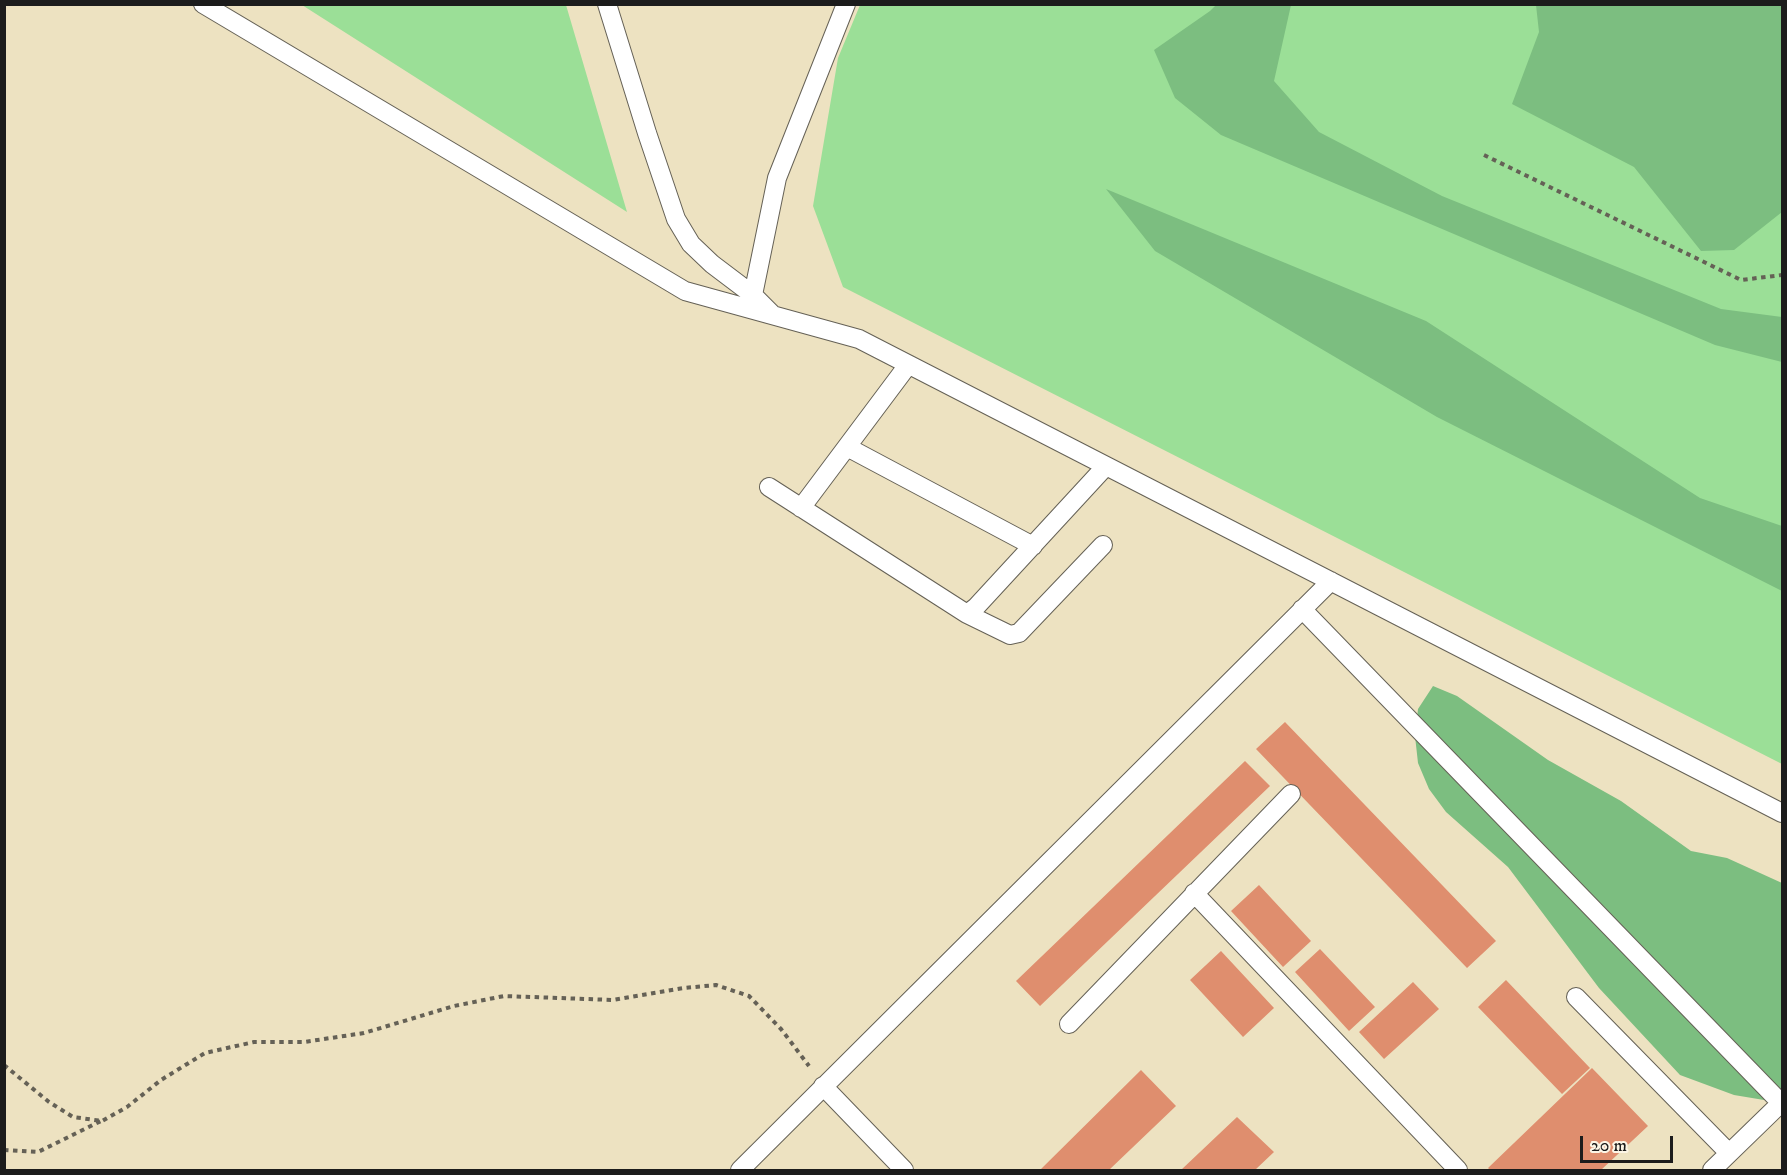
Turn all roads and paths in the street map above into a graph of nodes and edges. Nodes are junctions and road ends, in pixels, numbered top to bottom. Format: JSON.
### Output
{"nodes":[{"id":1,"x":203,"y":4,"type":"edge"},
{"id":2,"x":607,"y":4,"type":"edge"},
{"id":3,"x":846,"y":4,"type":"edge"},
{"id":4,"x":1484,"y":155,"type":"dead end"},
{"id":5,"x":1782,"y":275,"type":"edge"},
{"id":6,"x":753,"y":295,"type":"junction"},
{"id":7,"x":774,"y":316,"type":"junction"},
{"id":8,"x":908,"y":365,"type":"junction"},
{"id":9,"x":847,"y":447,"type":"junction"},
{"id":10,"x":1106,"y":466,"type":"junction"},
{"id":11,"x":769,"y":487,"type":"dead end"},
{"id":12,"x":801,"y":508,"type":"junction"},
{"id":13,"x":1103,"y":545,"type":"dead end"},
{"id":14,"x":1033,"y":546,"type":"junction"},
{"id":15,"x":1331,"y":581,"type":"junction"},
{"id":16,"x":1302,"y":609,"type":"junction"},
{"id":17,"x":967,"y":614,"type":"junction"},
{"id":18,"x":1291,"y":794,"type":"dead end"},
{"id":19,"x":1782,"y":813,"type":"edge"},
{"id":20,"x":1194,"y":893,"type":"junction"},
{"id":21,"x":1576,"y":997,"type":"dead end"},
{"id":22,"x":1069,"y":1024,"type":"dead end"},
{"id":23,"x":4,"y":1065,"type":"edge"},
{"id":24,"x":824,"y":1086,"type":"junction"},
{"id":25,"x":1782,"y":1103,"type":"edge"},
{"id":26,"x":102,"y":1121,"type":"junction"},
{"id":27,"x":4,"y":1150,"type":"edge"},
{"id":28,"x":1729,"y":1153,"type":"junction"},
{"id":29,"x":740,"y":1170,"type":"edge"},
{"id":30,"x":904,"y":1170,"type":"edge"},
{"id":31,"x":1458,"y":1170,"type":"edge"},
{"id":32,"x":1712,"y":1170,"type":"edge"}],
"edges":[{"from":1,"to":7,"type":"lane"},
{"from":2,"to":6,"type":"lane"},
{"from":3,"to":6,"type":"lane"},
{"from":4,"to":5,"type":"path"},
{"from":6,"to":7,"type":"lane"},
{"from":7,"to":8,"type":"lane"},
{"from":8,"to":9,"type":"lane"},
{"from":8,"to":10,"type":"lane"},
{"from":9,"to":12,"type":"lane"},
{"from":9,"to":14,"type":"lane"},
{"from":10,"to":14,"type":"lane"},
{"from":10,"to":15,"type":"lane"},
{"from":11,"to":12,"type":"lane"},
{"from":12,"to":17,"type":"lane"},
{"from":13,"to":17,"type":"lane"},
{"from":14,"to":17,"type":"lane"},
{"from":15,"to":16,"type":"lane"},
{"from":15,"to":19,"type":"lane"},
{"from":16,"to":24,"type":"lane"},
{"from":16,"to":25,"type":"lane"},
{"from":18,"to":20,"type":"lane"},
{"from":20,"to":22,"type":"lane"},
{"from":20,"to":31,"type":"lane"},
{"from":21,"to":28,"type":"lane"},
{"from":23,"to":26,"type":"path"},
{"from":24,"to":26,"type":"path"},
{"from":24,"to":29,"type":"lane"},
{"from":24,"to":30,"type":"lane"},
{"from":25,"to":28,"type":"lane"},
{"from":26,"to":27,"type":"path"},
{"from":28,"to":32,"type":"lane"}]}
